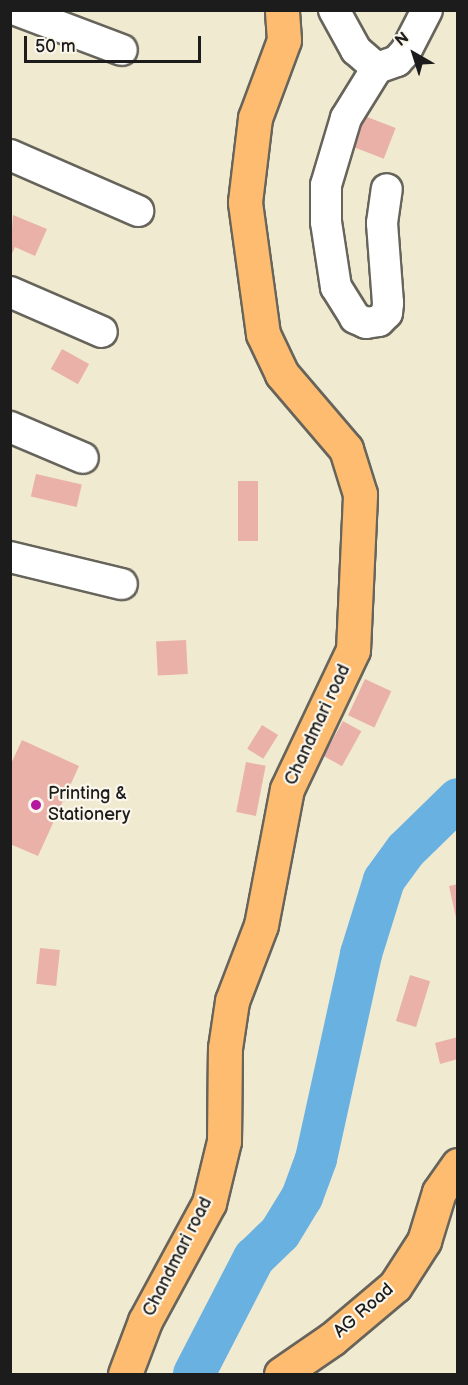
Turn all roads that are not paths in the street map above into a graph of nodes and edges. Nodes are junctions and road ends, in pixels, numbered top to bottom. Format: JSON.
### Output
{"nodes":[{"id":1,"x":16,"y":10,"type":"edge"},
{"id":2,"x":282,"y":10,"type":"edge"},
{"id":3,"x":334,"y":10,"type":"edge"},
{"id":4,"x":427,"y":10,"type":"edge"},
{"id":5,"x":122,"y":50,"type":"dead end"},
{"id":6,"x":377,"y":68,"type":"junction"},
{"id":7,"x":10,"y":155,"type":"edge"},
{"id":8,"x":387,"y":189,"type":"dead end"},
{"id":9,"x":138,"y":211,"type":"dead end"},
{"id":10,"x":10,"y":292,"type":"edge"},
{"id":11,"x":102,"y":332,"type":"dead end"},
{"id":12,"x":10,"y":427,"type":"edge"},
{"id":13,"x":82,"y":458,"type":"dead end"},
{"id":14,"x":10,"y":557,"type":"edge"},
{"id":15,"x":122,"y":584,"type":"dead end"},
{"id":16,"x":458,"y":1165,"type":"edge"},
{"id":17,"x":125,"y":1374,"type":"edge"},
{"id":18,"x":281,"y":1374,"type":"edge"}],
"edges":[{"from":1,"to":5,"type":"street"},
{"from":2,"to":17,"type":"main road","name":"Chandmari road"},
{"from":3,"to":6,"type":"street"},
{"from":4,"to":6,"type":"street"},
{"from":6,"to":8,"type":"street"},
{"from":7,"to":9,"type":"street"},
{"from":10,"to":11,"type":"street"},
{"from":12,"to":13,"type":"street"},
{"from":14,"to":15,"type":"street"},
{"from":16,"to":18,"type":"main road","name":"AG Road"}]}
